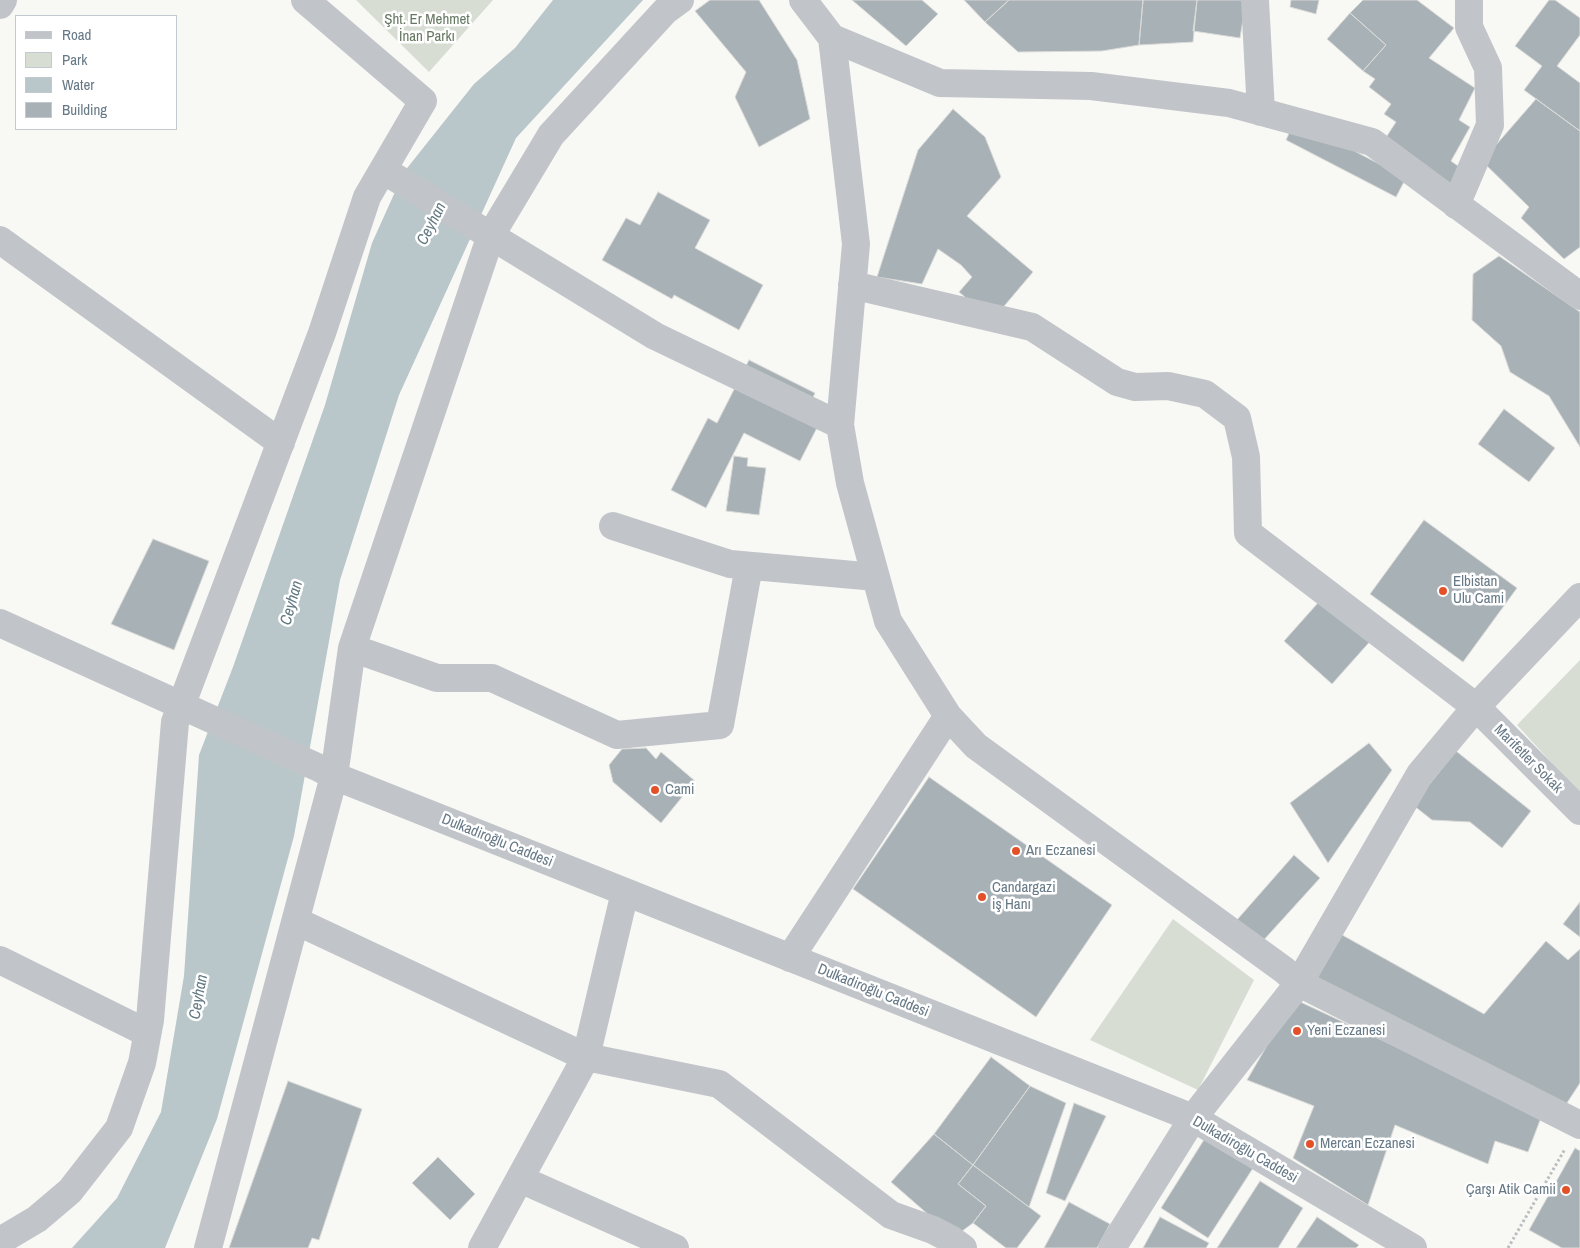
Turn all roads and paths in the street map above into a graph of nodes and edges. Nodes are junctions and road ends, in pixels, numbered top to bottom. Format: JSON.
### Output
{"nodes":[{"id":1,"x":3,"y":0,"type":"edge"},
{"id":2,"x":305,"y":0,"type":"edge"},
{"id":3,"x":680,"y":0,"type":"edge"},
{"id":4,"x":803,"y":0,"type":"edge"},
{"id":5,"x":1255,"y":0,"type":"edge"},
{"id":6,"x":1469,"y":0,"type":"edge"},
{"id":7,"x":0,"y":5,"type":"edge"},
{"id":8,"x":832,"y":38,"type":"junction"},
{"id":9,"x":1262,"y":112,"type":"junction"},
{"id":10,"x":383,"y":170,"type":"junction"},
{"id":11,"x":1456,"y":205,"type":"junction"},
{"id":12,"x":491,"y":235,"type":"junction"},
{"id":13,"x":0,"y":240,"type":"edge"},
{"id":14,"x":852,"y":285,"type":"junction"},
{"id":15,"x":1578,"y":292,"type":"edge"},
{"id":16,"x":840,"y":425,"type":"junction"},
{"id":17,"x":281,"y":443,"type":"junction"},
{"id":18,"x":613,"y":526,"type":"dead end"},
{"id":19,"x":749,"y":566,"type":"junction"},
{"id":20,"x":876,"y":577,"type":"junction"},
{"id":21,"x":1580,"y":597,"type":"edge"},
{"id":22,"x":0,"y":623,"type":"edge"},
{"id":23,"x":352,"y":648,"type":"junction"},
{"id":24,"x":1476,"y":707,"type":"junction"},
{"id":25,"x":188,"y":709,"type":"junction"},
{"id":26,"x":948,"y":716,"type":"junction"},
{"id":27,"x":326,"y":772,"type":"junction"},
{"id":28,"x":1580,"y":811,"type":"edge"},
{"id":29,"x":625,"y":892,"type":"junction"},
{"id":30,"x":296,"y":921,"type":"junction"},
{"id":31,"x":790,"y":958,"type":"junction"},
{"id":32,"x":0,"y":960,"type":"edge"},
{"id":33,"x":1299,"y":984,"type":"junction"},
{"id":34,"x":147,"y":1034,"type":"junction"},
{"id":35,"x":586,"y":1057,"type":"junction"},
{"id":36,"x":1193,"y":1118,"type":"junction"},
{"id":37,"x":1580,"y":1125,"type":"edge"},
{"id":38,"x":520,"y":1180,"type":"junction"},
{"id":39,"x":0,"y":1241,"type":"edge"},
{"id":40,"x":208,"y":1248,"type":"edge"},
{"id":41,"x":482,"y":1248,"type":"edge"},
{"id":42,"x":675,"y":1248,"type":"edge"},
{"id":43,"x":963,"y":1248,"type":"edge"},
{"id":44,"x":1112,"y":1248,"type":"edge"},
{"id":45,"x":1413,"y":1248,"type":"edge"},
{"id":46,"x":1508,"y":1248,"type":"edge"}],
"edges":[{"from":1,"to":7,"type":"street"},
{"from":2,"to":10,"type":"street"},
{"from":3,"to":12,"type":"street"},
{"from":4,"to":8,"type":"street"},
{"from":5,"to":9,"type":"street"},
{"from":6,"to":11,"type":"street"},
{"from":8,"to":9,"type":"street"},
{"from":8,"to":14,"type":"street"},
{"from":9,"to":11,"type":"street"},
{"from":10,"to":12,"type":"street"},
{"from":10,"to":17,"type":"street"},
{"from":11,"to":15,"type":"street"},
{"from":12,"to":16,"type":"street"},
{"from":12,"to":23,"type":"street"},
{"from":13,"to":17,"type":"street"},
{"from":14,"to":16,"type":"street"},
{"from":14,"to":24,"type":"street","name":"Marifetler Sokak"},
{"from":16,"to":20,"type":"street"},
{"from":17,"to":25,"type":"street"},
{"from":18,"to":19,"type":"street"},
{"from":19,"to":20,"type":"street"},
{"from":19,"to":23,"type":"street"},
{"from":20,"to":26,"type":"street"},
{"from":21,"to":24,"type":"street"},
{"from":22,"to":25,"type":"street","name":"Dulkadiroğlu Caddesi"},
{"from":23,"to":27,"type":"street"},
{"from":24,"to":28,"type":"street","name":"Marifetler Sokak"},
{"from":24,"to":33,"type":"street"},
{"from":25,"to":27,"type":"street","name":"Dulkadiroğlu Caddesi"},
{"from":25,"to":34,"type":"street"},
{"from":26,"to":31,"type":"street"},
{"from":26,"to":33,"type":"street"},
{"from":27,"to":29,"type":"street","name":"Dulkadiroğlu Caddesi"},
{"from":27,"to":30,"type":"street"},
{"from":29,"to":31,"type":"street","name":"Dulkadiroğlu Caddesi"},
{"from":29,"to":35,"type":"street"},
{"from":30,"to":35,"type":"street"},
{"from":30,"to":40,"type":"street"},
{"from":31,"to":36,"type":"street","name":"Dulkadiroğlu Caddesi"},
{"from":32,"to":34,"type":"street"},
{"from":33,"to":36,"type":"street"},
{"from":33,"to":37,"type":"street"},
{"from":34,"to":39,"type":"street"},
{"from":35,"to":38,"type":"street"},
{"from":35,"to":43,"type":"street"},
{"from":36,"to":44,"type":"street"},
{"from":36,"to":45,"type":"street","name":"Dulkadiroğlu Caddesi"},
{"from":37,"to":46,"type":"path"},
{"from":38,"to":41,"type":"street"},
{"from":38,"to":42,"type":"street"}]}
